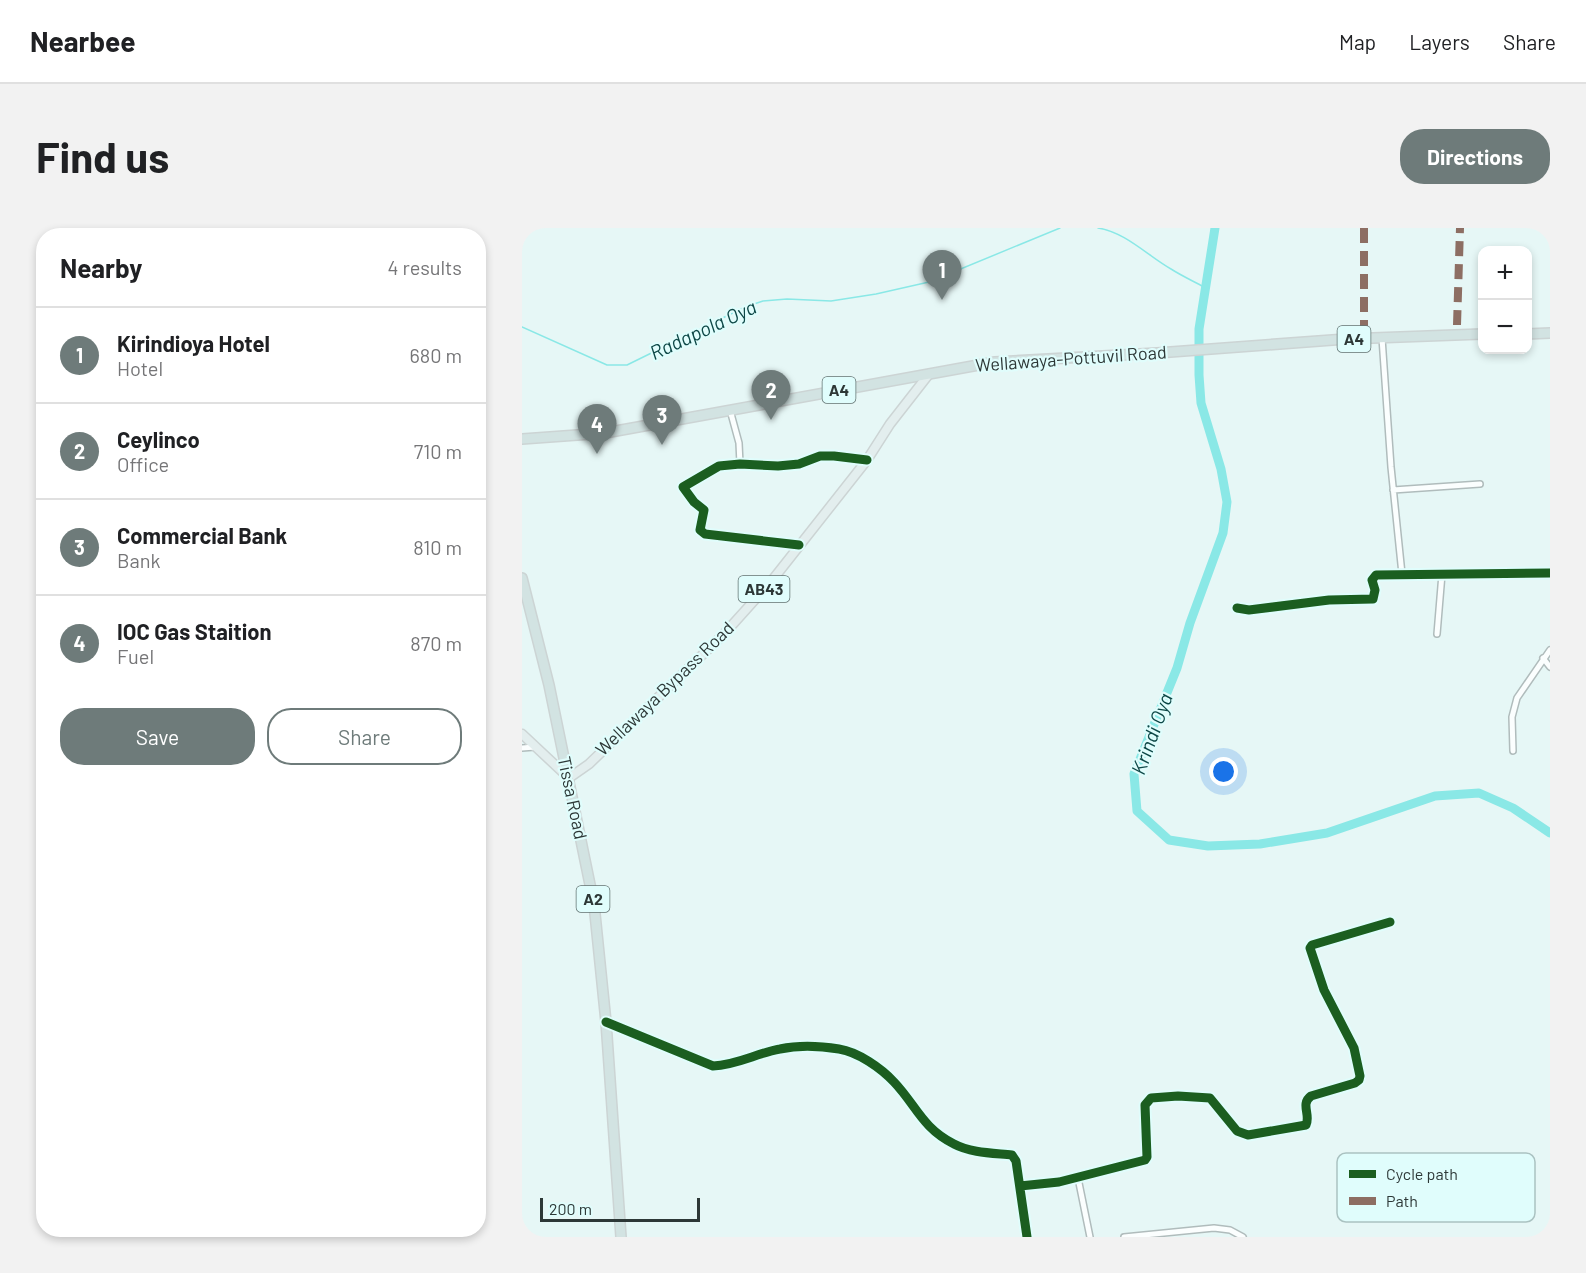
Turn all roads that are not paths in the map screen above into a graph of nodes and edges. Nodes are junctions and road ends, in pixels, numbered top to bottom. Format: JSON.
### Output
{"nodes":[{"id":1,"x":1550,"y":333,"type":"edge"},
{"id":2,"x":1478,"y":334,"type":"edge"},
{"id":3,"x":1532,"y":334,"type":"edge"},
{"id":4,"x":1382,"y":338,"type":"junction"},
{"id":5,"x":930,"y":374,"type":"junction"},
{"id":6,"x":730,"y":410,"type":"junction"},
{"id":7,"x":522,"y":439,"type":"edge"},
{"id":8,"x":867,"y":460,"type":"junction"},
{"id":9,"x":740,"y":464,"type":"junction"},
{"id":10,"x":1480,"y":484,"type":"dead end"},
{"id":11,"x":1393,"y":490,"type":"junction"},
{"id":12,"x":799,"y":545,"type":"junction"},
{"id":13,"x":1550,"y":573,"type":"edge"},
{"id":14,"x":1402,"y":574,"type":"junction"},
{"id":15,"x":1442,"y":574,"type":"junction"},
{"id":16,"x":522,"y":578,"type":"edge"},
{"id":17,"x":1237,"y":608,"type":"dead end"},
{"id":18,"x":1437,"y":634,"type":"dead end"},
{"id":19,"x":1550,"y":650,"type":"edge"},
{"id":20,"x":1543,"y":658,"type":"junction"},
{"id":21,"x":1550,"y":667,"type":"edge"},
{"id":22,"x":522,"y":734,"type":"edge"},
{"id":23,"x":522,"y":747,"type":"edge"},
{"id":24,"x":535,"y":747,"type":"junction"},
{"id":25,"x":1513,"y":751,"type":"dead end"},
{"id":26,"x":568,"y":778,"type":"junction"},
{"id":27,"x":1390,"y":922,"type":"dead end"},
{"id":28,"x":606,"y":1022,"type":"junction"},
{"id":29,"x":1078,"y":1178,"type":"junction"},
{"id":30,"x":1020,"y":1186,"type":"junction"},
{"id":31,"x":621,"y":1237,"type":"edge"},
{"id":32,"x":1027,"y":1237,"type":"edge"},
{"id":33,"x":1090,"y":1237,"type":"edge"},
{"id":34,"x":1124,"y":1237,"type":"edge"},
{"id":35,"x":1243,"y":1237,"type":"edge"}],
"edges":[{"from":1,"to":3,"type":"highway"},
{"from":2,"to":4,"type":"highway","name":"Wellawaya-Pottuvil Road","number":"A4"},
{"from":4,"to":5,"type":"highway","name":"Wellawaya-Pottuvil Road","number":"A4"},
{"from":4,"to":11,"type":"street"},
{"from":5,"to":6,"type":"highway","name":"Wellawaya-Pottuvil Road","number":"A4"},
{"from":5,"to":8,"type":"main road","name":"Wellawaya Bypass Road","number":"AB43"},
{"from":6,"to":7,"type":"highway","name":"Wellawaya-Pottuvil Road","number":"A4"},
{"from":6,"to":9,"type":"street"},
{"from":8,"to":9,"type":"street"},
{"from":8,"to":12,"type":"main road","name":"Wellawaya Bypass Road","number":"AB43"},
{"from":9,"to":12,"type":"street"},
{"from":10,"to":11,"type":"street"},
{"from":11,"to":14,"type":"street"},
{"from":12,"to":26,"type":"main road","name":"Wellawaya Bypass Road","number":"AB43"},
{"from":13,"to":15,"type":"street"},
{"from":14,"to":15,"type":"street"},
{"from":14,"to":17,"type":"street"},
{"from":15,"to":18,"type":"street"},
{"from":16,"to":26,"type":"highway","name":"Tissa Road","number":"A2"},
{"from":19,"to":20,"type":"street"},
{"from":20,"to":21,"type":"street"},
{"from":20,"to":25,"type":"street"},
{"from":22,"to":24,"type":"main road"},
{"from":23,"to":24,"type":"street"},
{"from":24,"to":26,"type":"main road"},
{"from":26,"to":28,"type":"highway","name":"Tissa Road","number":"A2"},
{"from":27,"to":29,"type":"street"},
{"from":28,"to":30,"type":"street"},
{"from":28,"to":31,"type":"highway","number":"A2"},
{"from":29,"to":30,"type":"street"},
{"from":29,"to":33,"type":"street"},
{"from":30,"to":32,"type":"street"},
{"from":34,"to":35,"type":"street"}]}
